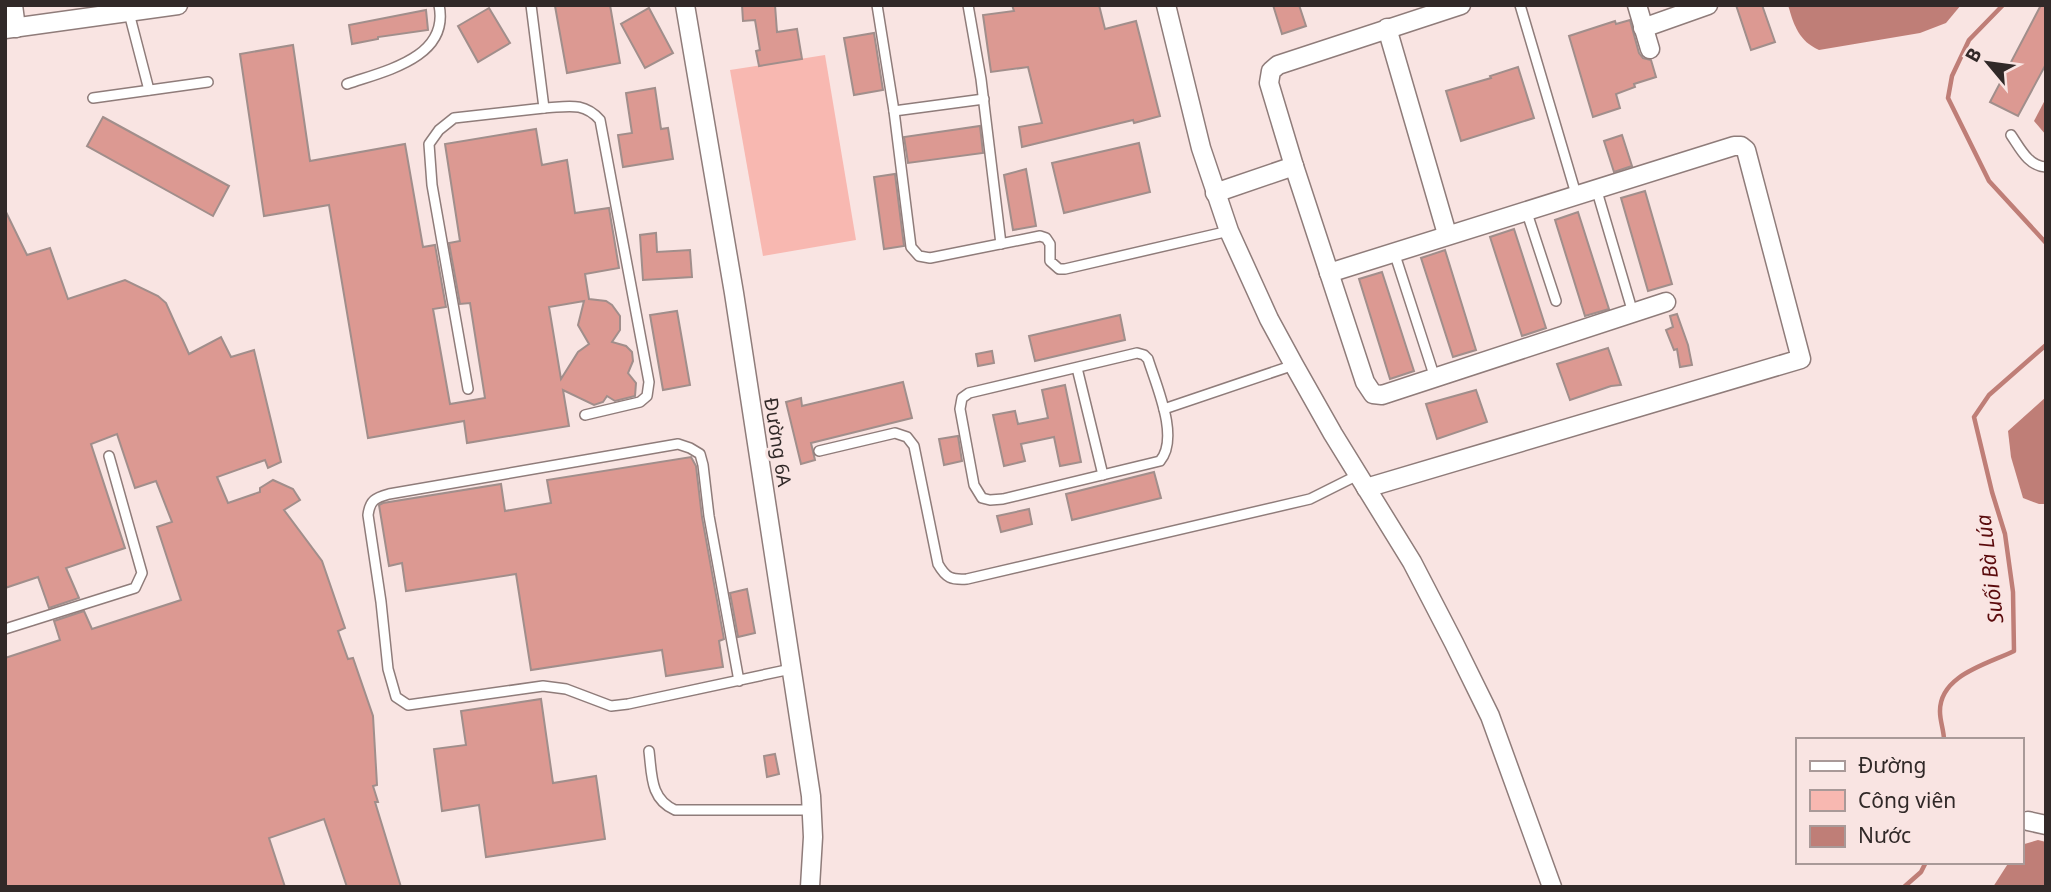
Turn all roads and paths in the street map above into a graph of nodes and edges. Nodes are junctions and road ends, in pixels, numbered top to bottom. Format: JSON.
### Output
{"nodes":[{"id":1,"x":13,"y":5,"type":"edge"},
{"id":2,"x":178,"y":5,"type":"edge"},
{"id":3,"x":439,"y":5,"type":"edge"},
{"id":4,"x":531,"y":5,"type":"edge"},
{"id":5,"x":685,"y":5,"type":"edge"},
{"id":6,"x":877,"y":5,"type":"edge"},
{"id":7,"x":968,"y":5,"type":"edge"},
{"id":8,"x":1166,"y":5,"type":"edge"},
{"id":9,"x":1461,"y":5,"type":"edge"},
{"id":10,"x":1520,"y":5,"type":"edge"},
{"id":11,"x":1637,"y":5,"type":"edge"},
{"id":12,"x":1708,"y":5,"type":"edge"},
{"id":13,"x":151,"y":7,"type":"edge"},
{"id":14,"x":129,"y":13,"type":"junction"},
{"id":15,"x":1643,"y":27,"type":"junction"},
{"id":16,"x":1387,"y":28,"type":"junction"},
{"id":17,"x":11,"y":29,"type":"edge"},
{"id":18,"x":1650,"y":49,"type":"dead end"},
{"id":19,"x":208,"y":82,"type":"dead end"},
{"id":20,"x":347,"y":84,"type":"dead end"},
{"id":21,"x":149,"y":90,"type":"junction"},
{"id":22,"x":93,"y":98,"type":"dead end"},
{"id":23,"x":984,"y":99,"type":"junction"},
{"id":24,"x":544,"y":108,"type":"junction"},
{"id":25,"x":894,"y":111,"type":"junction"},
{"id":26,"x":2011,"y":135,"type":"dead end"},
{"id":27,"x":1294,"y":166,"type":"junction"},
{"id":28,"x":2046,"y":167,"type":"edge"},
{"id":29,"x":1596,"y":188,"type":"junction"},
{"id":30,"x":1215,"y":193,"type":"junction"},
{"id":31,"x":1576,"y":194,"type":"junction"},
{"id":32,"x":1526,"y":210,"type":"junction"},
{"id":33,"x":1229,"y":230,"type":"junction"},
{"id":34,"x":1447,"y":234,"type":"junction"},
{"id":35,"x":1002,"y":244,"type":"junction"},
{"id":36,"x":1394,"y":252,"type":"junction"},
{"id":37,"x":1329,"y":273,"type":"junction"},
{"id":38,"x":1556,"y":301,"type":"dead end"},
{"id":39,"x":1666,"y":302,"type":"dead end"},
{"id":40,"x":1633,"y":313,"type":"junction"},
{"id":41,"x":1294,"y":365,"type":"junction"},
{"id":42,"x":1077,"y":368,"type":"junction"},
{"id":43,"x":1435,"y":378,"type":"junction"},
{"id":44,"x":468,"y":389,"type":"dead end"},
{"id":45,"x":1164,"y":410,"type":"junction"},
{"id":46,"x":585,"y":415,"type":"dead end"},
{"id":47,"x":819,"y":451,"type":"dead end"},
{"id":48,"x":109,"y":456,"type":"dead end"},
{"id":49,"x":1103,"y":475,"type":"junction"},
{"id":50,"x":1362,"y":481,"type":"junction"},
{"id":51,"x":5,"y":629,"type":"edge"},
{"id":52,"x":791,"y":669,"type":"junction"},
{"id":53,"x":739,"y":681,"type":"junction"},
{"id":54,"x":649,"y":751,"type":"dead end"},
{"id":55,"x":812,"y":810,"type":"junction"},
{"id":56,"x":810,"y":887,"type":"edge"},
{"id":57,"x":1552,"y":887,"type":"edge"}],
"edges":[{"from":1,"to":17,"type":"street"},
{"from":2,"to":13,"type":"street"},
{"from":3,"to":20,"type":"lane"},
{"from":4,"to":24,"type":"lane"},
{"from":5,"to":52,"type":"street","name":"Đường 6A"},
{"from":6,"to":25,"type":"lane"},
{"from":7,"to":23,"type":"lane"},
{"from":8,"to":30,"type":"street"},
{"from":9,"to":16,"type":"street"},
{"from":10,"to":31,"type":"lane"},
{"from":11,"to":15,"type":"street"},
{"from":12,"to":15,"type":"street"},
{"from":13,"to":14,"type":"street"},
{"from":14,"to":17,"type":"street"},
{"from":14,"to":21,"type":"lane"},
{"from":15,"to":18,"type":"street"},
{"from":16,"to":27,"type":"street"},
{"from":16,"to":34,"type":"street"},
{"from":19,"to":21,"type":"lane"},
{"from":21,"to":22,"type":"lane"},
{"from":23,"to":25,"type":"lane"},
{"from":23,"to":35,"type":"lane"},
{"from":24,"to":44,"type":"lane"},
{"from":24,"to":46,"type":"lane"},
{"from":25,"to":35,"type":"lane"},
{"from":26,"to":28,"type":"lane"},
{"from":27,"to":30,"type":"street"},
{"from":27,"to":37,"type":"street"},
{"from":29,"to":31,"type":"street"},
{"from":29,"to":40,"type":"lane"},
{"from":29,"to":50,"type":"street"},
{"from":30,"to":33,"type":"street"},
{"from":31,"to":32,"type":"street"},
{"from":32,"to":34,"type":"street"},
{"from":32,"to":38,"type":"lane"},
{"from":33,"to":35,"type":"lane"},
{"from":33,"to":41,"type":"street"},
{"from":34,"to":36,"type":"street"},
{"from":36,"to":37,"type":"street"},
{"from":36,"to":43,"type":"lane"},
{"from":37,"to":43,"type":"street"},
{"from":39,"to":40,"type":"street"},
{"from":40,"to":43,"type":"street"},
{"from":41,"to":45,"type":"lane"},
{"from":41,"to":50,"type":"street"},
{"from":42,"to":45,"type":"lane"},
{"from":42,"to":49,"type":"lane"},
{"from":42,"to":49,"type":"lane"},
{"from":45,"to":49,"type":"lane"},
{"from":47,"to":50,"type":"lane"},
{"from":48,"to":51,"type":"lane"},
{"from":50,"to":57,"type":"street"},
{"from":52,"to":53,"type":"lane"},
{"from":52,"to":55,"type":"street","name":"Đường 6A"},
{"from":53,"to":53,"type":"lane"},
{"from":54,"to":55,"type":"lane"},
{"from":55,"to":56,"type":"street","name":"Đường 6A"}]}
